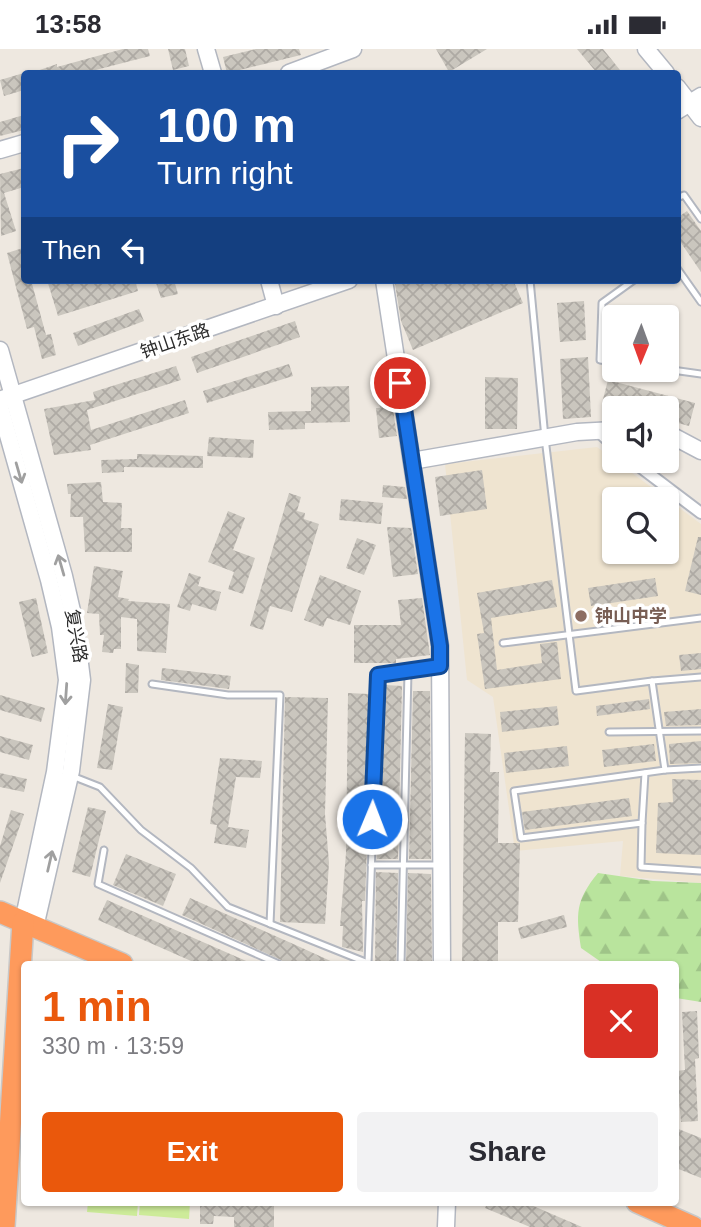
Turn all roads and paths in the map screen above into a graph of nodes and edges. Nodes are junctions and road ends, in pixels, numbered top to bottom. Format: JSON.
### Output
{"nodes":[{"id":1,"x":206,"y":49,"type":"edge"},
{"id":2,"x":353,"y":49,"type":"edge"},
{"id":3,"x":634,"y":49,"type":"edge"},
{"id":4,"x":646,"y":49,"type":"edge"},
{"id":5,"x":212,"y":70,"type":"edge"},
{"id":6,"x":297,"y":70,"type":"edge"},
{"id":7,"x":652,"y":70,"type":"edge"},
{"id":8,"x":664,"y":70,"type":"edge"},
{"id":9,"x":689,"y":109,"type":"edge"},
{"id":10,"x":701,"y":131,"type":"edge"},
{"id":11,"x":21,"y":144,"type":"edge"},
{"id":12,"x":0,"y":150,"type":"edge"},
{"id":13,"x":681,"y":196,"type":"edge"},
{"id":14,"x":701,"y":219,"type":"edge"},
{"id":15,"x":681,"y":274,"type":"edge"},
{"id":16,"x":270,"y":284,"type":"edge"},
{"id":17,"x":319,"y":284,"type":"edge"},
{"id":18,"x":336,"y":284,"type":"edge"},
{"id":19,"x":385,"y":284,"type":"edge"},
{"id":20,"x":530,"y":284,"type":"edge"},
{"id":21,"x":628,"y":284,"type":"edge"},
{"id":22,"x":701,"y":302,"type":"edge"},
{"id":23,"x":275,"y":303,"type":"junction"},
{"id":24,"x":0,"y":350,"type":"edge"},
{"id":25,"x":602,"y":360,"type":"edge"},
{"id":26,"x":679,"y":371,"type":"edge"},
{"id":27,"x":701,"y":374,"type":"edge"},
{"id":28,"x":5,"y":396,"type":"edge"},
{"id":29,"x":602,"y":431,"type":"edge"},
{"id":30,"x":545,"y":438,"type":"junction"},
{"id":31,"x":679,"y":439,"type":"edge"},
{"id":32,"x":701,"y":451,"type":"edge"},
{"id":33,"x":412,"y":461,"type":"junction"},
{"id":34,"x":648,"y":473,"type":"edge"},
{"id":35,"x":701,"y":513,"type":"edge"},
{"id":36,"x":701,"y":618,"type":"edge"},
{"id":37,"x":569,"y":635,"type":"junction"},
{"id":38,"x":503,"y":643,"type":"dead end"},
{"id":39,"x":440,"y":666,"type":"junction"},
{"id":40,"x":408,"y":672,"type":"junction"},
{"id":41,"x":701,"y":677,"type":"edge"},
{"id":42,"x":652,"y":681,"type":"junction"},
{"id":43,"x":152,"y":684,"type":"dead end"},
{"id":44,"x":701,"y":731,"type":"edge"},
{"id":45,"x":609,"y":732,"type":"dead end"},
{"id":46,"x":659,"y":733,"type":"junction"},
{"id":47,"x":701,"y":768,"type":"edge"},
{"id":48,"x":665,"y":770,"type":"junction"},
{"id":49,"x":645,"y":772,"type":"junction"},
{"id":50,"x":62,"y":774,"type":"junction"},
{"id":51,"x":642,"y":823,"type":"junction"},
{"id":52,"x":104,"y":849,"type":"dead end"},
{"id":53,"x":371,"y":865,"type":"junction"},
{"id":54,"x":406,"y":865,"type":"junction"},
{"id":55,"x":441,"y":865,"type":"junction"},
{"id":56,"x":701,"y":870,"type":"edge"},
{"id":57,"x":0,"y":912,"type":"edge"},
{"id":58,"x":270,"y":924,"type":"junction"},
{"id":59,"x":0,"y":926,"type":"edge"},
{"id":60,"x":28,"y":932,"type":"junction"},
{"id":61,"x":26,"y":961,"type":"edge"},
{"id":62,"x":33,"y":961,"type":"edge"},
{"id":63,"x":81,"y":961,"type":"edge"},
{"id":64,"x":113,"y":961,"type":"edge"},
{"id":65,"x":272,"y":961,"type":"edge"},
{"id":66,"x":361,"y":961,"type":"edge"},
{"id":67,"x":368,"y":961,"type":"edge"},
{"id":68,"x":401,"y":961,"type":"edge"},
{"id":69,"x":442,"y":961,"type":"edge"},
{"id":70,"x":21,"y":1018,"type":"edge"},
{"id":71,"x":21,"y":1172,"type":"edge"},
{"id":72,"x":679,"y":1205,"type":"edge"},
{"id":73,"x":447,"y":1206,"type":"edge"},
{"id":74,"x":645,"y":1206,"type":"edge"},
{"id":75,"x":701,"y":1215,"type":"edge"},
{"id":76,"x":4,"y":1227,"type":"edge"},
{"id":77,"x":18,"y":1227,"type":"edge"},
{"id":78,"x":446,"y":1227,"type":"edge"},
{"id":79,"x":693,"y":1227,"type":"edge"}],
"edges":[{"from":1,"to":5,"type":"main road"},
{"from":2,"to":6,"type":"main road"},
{"from":3,"to":7,"type":"main road"},
{"from":4,"to":8,"type":"main road"},
{"from":9,"to":10,"type":"main road"},
{"from":11,"to":12,"type":"main road"},
{"from":13,"to":14,"type":"lane"},
{"from":15,"to":22,"type":"lane"},
{"from":16,"to":23,"type":"main road"},
{"from":17,"to":23,"type":"main road","name":"钟山东路"},
{"from":18,"to":23,"type":"main road","name":"钟山东路"},
{"from":19,"to":33,"type":"main road"},
{"from":20,"to":30,"type":"lane"},
{"from":21,"to":25,"type":"lane"},
{"from":23,"to":28,"type":"main road","name":"钟山东路"},
{"from":24,"to":28,"type":"main road","name":"复兴路"},
{"from":26,"to":27,"type":"lane"},
{"from":28,"to":50,"type":"main road","name":"复兴路"},
{"from":29,"to":30,"type":"main road"},
{"from":30,"to":33,"type":"main road"},
{"from":30,"to":37,"type":"lane"},
{"from":31,"to":32,"type":"main road"},
{"from":33,"to":39,"type":"main road"},
{"from":34,"to":35,"type":"street"},
{"from":36,"to":37,"type":"lane"},
{"from":37,"to":38,"type":"lane"},
{"from":37,"to":42,"type":"lane"},
{"from":39,"to":40,"type":"lane"},
{"from":39,"to":55,"type":"main road"},
{"from":40,"to":53,"type":"lane"},
{"from":40,"to":54,"type":"lane"},
{"from":41,"to":42,"type":"lane"},
{"from":42,"to":46,"type":"lane"},
{"from":43,"to":58,"type":"lane"},
{"from":44,"to":46,"type":"lane"},
{"from":45,"to":46,"type":"lane"},
{"from":46,"to":48,"type":"lane"},
{"from":47,"to":48,"type":"lane"},
{"from":48,"to":49,"type":"lane"},
{"from":49,"to":51,"type":"lane"},
{"from":49,"to":51,"type":"lane"},
{"from":50,"to":58,"type":"lane"},
{"from":50,"to":60,"type":"main road","name":"复兴路"},
{"from":51,"to":56,"type":"lane"},
{"from":52,"to":65,"type":"lane"},
{"from":53,"to":54,"type":"lane"},
{"from":53,"to":67,"type":"lane"},
{"from":54,"to":55,"type":"lane"},
{"from":54,"to":68,"type":"lane"},
{"from":55,"to":69,"type":"main road"},
{"from":57,"to":60,"type":"highway"},
{"from":58,"to":66,"type":"lane"},
{"from":59,"to":60,"type":"highway"},
{"from":60,"to":61,"type":"highway"},
{"from":60,"to":62,"type":"highway"},
{"from":60,"to":63,"type":"highway"},
{"from":60,"to":64,"type":"highway"},
{"from":70,"to":76,"type":"highway"},
{"from":71,"to":77,"type":"highway"},
{"from":72,"to":75,"type":"highway"},
{"from":73,"to":78,"type":"main road"},
{"from":74,"to":79,"type":"highway"}]}
